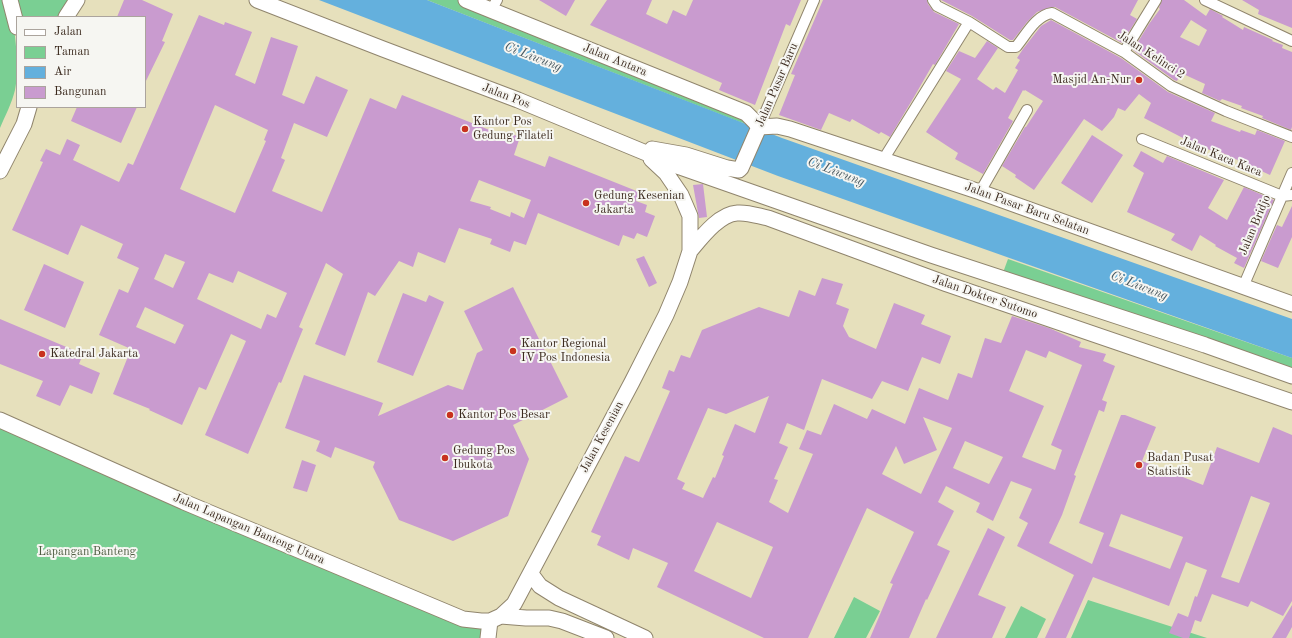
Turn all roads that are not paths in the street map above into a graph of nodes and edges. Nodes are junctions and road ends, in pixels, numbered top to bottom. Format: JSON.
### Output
{"nodes":[{"id":1,"x":10,"y":0,"type":"edge"},
{"id":2,"x":77,"y":0,"type":"edge"},
{"id":3,"x":257,"y":0,"type":"edge"},
{"id":4,"x":466,"y":0,"type":"edge"},
{"id":5,"x":814,"y":0,"type":"edge"},
{"id":6,"x":933,"y":0,"type":"edge"},
{"id":7,"x":1156,"y":0,"type":"edge"},
{"id":8,"x":1205,"y":0,"type":"edge"},
{"id":9,"x":494,"y":5,"type":"edge"},
{"id":10,"x":67,"y":16,"type":"edge"},
{"id":11,"x":969,"y":22,"type":"junction"},
{"id":12,"x":16,"y":23,"type":"edge"},
{"id":13,"x":1292,"y":41,"type":"edge"},
{"id":14,"x":1124,"y":52,"type":"junction"},
{"id":15,"x":29,"y":108,"type":"edge"},
{"id":16,"x":1027,"y":110,"type":"dead end"},
{"id":17,"x":759,"y":128,"type":"junction"},
{"id":18,"x":1292,"y":137,"type":"edge"},
{"id":19,"x":1142,"y":139,"type":"dead end"},
{"id":20,"x":639,"y":150,"type":"junction"},
{"id":21,"x":883,"y":160,"type":"junction"},
{"id":22,"x":0,"y":171,"type":"edge"},
{"id":23,"x":1292,"y":173,"type":"edge"},
{"id":24,"x":980,"y":192,"type":"junction"},
{"id":25,"x":755,"y":193,"type":"joint"},
{"id":26,"x":1287,"y":195,"type":"edge"},
{"id":27,"x":690,"y":251,"type":"junction"},
{"id":28,"x":1243,"y":287,"type":"junction"},
{"id":29,"x":1292,"y":304,"type":"edge"},
{"id":30,"x":1292,"y":376,"type":"edge"},
{"id":31,"x":1292,"y":402,"type":"edge"},
{"id":32,"x":0,"y":420,"type":"edge"},
{"id":33,"x":531,"y":574,"type":"junction"},
{"id":34,"x":496,"y":618,"type":"junction"},
{"id":35,"x":488,"y":638,"type":"edge"},
{"id":36,"x":606,"y":638,"type":"edge"},
{"id":37,"x":645,"y":638,"type":"edge"}],
"edges":[{"from":1,"to":12,"type":"main road"},
{"from":2,"to":10,"type":"main road"},
{"from":3,"to":20,"type":"main road","name":"Jalan Pos"},
{"from":4,"to":9,"type":"main road","name":"Jalan Antara"},
{"from":5,"to":17,"type":"street","name":"Jalan Pasar Baru"},
{"from":6,"to":11,"type":"street"},
{"from":7,"to":14,"type":"street"},
{"from":8,"to":13,"type":"street"},
{"from":9,"to":17,"type":"main road","name":"Jalan Antara"},
{"from":11,"to":14,"type":"street","name":"Jalan Kelinci 2"},
{"from":11,"to":21,"type":"street"},
{"from":14,"to":18,"type":"street","name":"Jalan Kelinci 2"},
{"from":15,"to":22,"type":"main road"},
{"from":16,"to":24,"type":"street"},
{"from":17,"to":20,"type":"main road","name":"Jalan Pasar Baru"},
{"from":17,"to":21,"type":"main road","name":"Jalan Pasar Baru Selatan"},
{"from":19,"to":26,"type":"street","name":"Jalan Kaca Kaca"},
{"from":20,"to":25,"type":"main road","name":"Jalan Pos"},
{"from":20,"to":27,"type":"main road"},
{"from":21,"to":24,"type":"main road","name":"Jalan Pasar Baru Selatan"},
{"from":23,"to":26,"type":"street","name":"Jalan Bridjo"},
{"from":24,"to":28,"type":"main road","name":"Jalan Pasar Baru Selatan"},
{"from":25,"to":30,"type":"main road","name":"Jalan Dokter Sutomo"},
{"from":26,"to":28,"type":"street","name":"Jalan Bridjo"},
{"from":27,"to":31,"type":"main road","name":"Jalan Dokter Sutomo"},
{"from":27,"to":33,"type":"main road","name":"Jalan Kesenian"},
{"from":28,"to":29,"type":"main road","name":"Jalan Pasar Baru Selatan"},
{"from":32,"to":34,"type":"main road","name":"Jalan Lapangan Banteng Utara"},
{"from":33,"to":34,"type":"main road","name":"Jalan Kesenian"},
{"from":33,"to":37,"type":"main road"},
{"from":34,"to":35,"type":"main road"},
{"from":34,"to":36,"type":"main road","name":"Jalan Lapangan Banteng Utara"}]}
